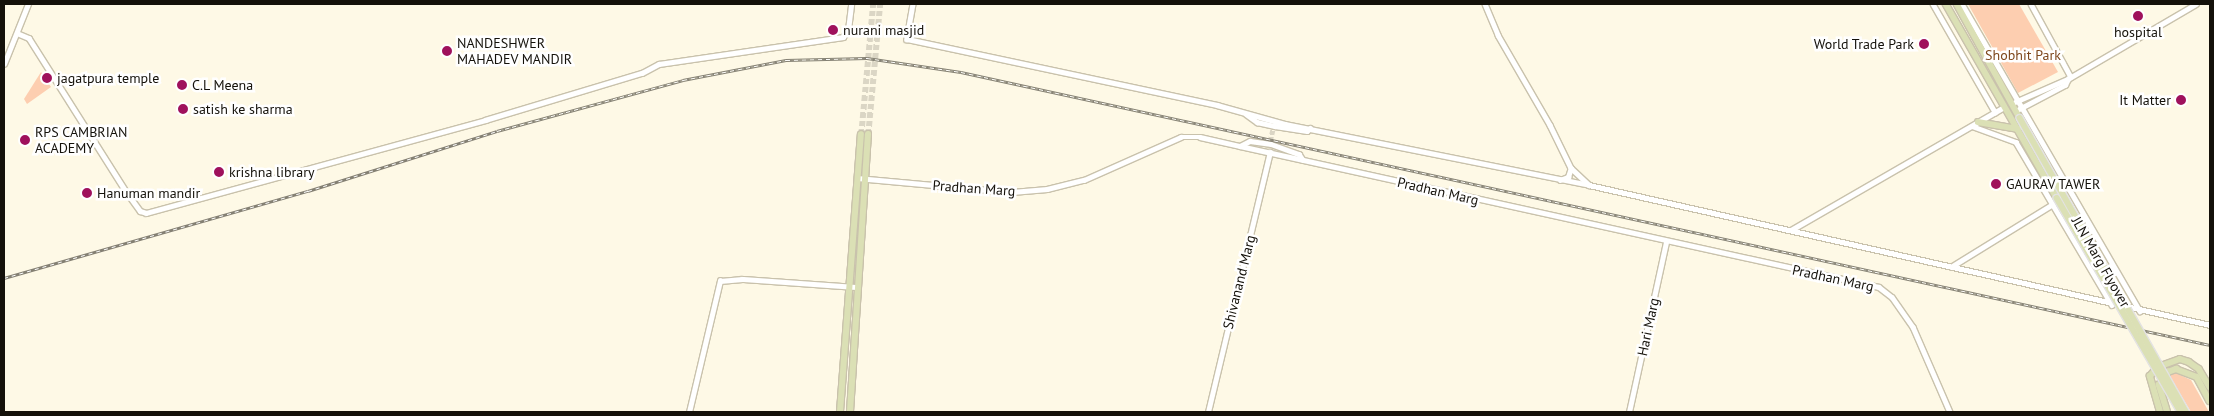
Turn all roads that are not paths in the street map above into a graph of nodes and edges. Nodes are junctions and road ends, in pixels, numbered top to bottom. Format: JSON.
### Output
{"nodes":[{"id":1,"x":28,"y":4,"type":"edge"},
{"id":2,"x":851,"y":4,"type":"edge"},
{"id":3,"x":913,"y":4,"type":"edge"},
{"id":4,"x":1485,"y":4,"type":"edge"},
{"id":5,"x":1933,"y":4,"type":"edge"},
{"id":6,"x":1946,"y":4,"type":"edge"},
{"id":7,"x":1957,"y":4,"type":"edge"},
{"id":8,"x":1962,"y":4,"type":"edge"},
{"id":9,"x":2031,"y":4,"type":"edge"},
{"id":10,"x":2196,"y":4,"type":"edge"},
{"id":11,"x":17,"y":33,"type":"junction"},
{"id":12,"x":4,"y":64,"type":"edge"},
{"id":13,"x":2069,"y":78,"type":"junction"},
{"id":14,"x":2015,"y":102,"type":"junction"},
{"id":15,"x":2004,"y":107,"type":"junction"},
{"id":16,"x":2018,"y":110,"type":"junction"},
{"id":17,"x":1995,"y":112,"type":"junction"},
{"id":18,"x":1246,"y":114,"type":"junction"},
{"id":19,"x":1978,"y":122,"type":"junction"},
{"id":20,"x":1972,"y":126,"type":"junction"},
{"id":21,"x":1310,"y":128,"type":"junction"},
{"id":22,"x":2018,"y":130,"type":"junction"},
{"id":23,"x":861,"y":135,"type":"tunnel mouth"},
{"id":24,"x":868,"y":135,"type":"tunnel mouth"},
{"id":25,"x":1240,"y":146,"type":"junction"},
{"id":26,"x":1270,"y":152,"type":"junction"},
{"id":27,"x":1303,"y":160,"type":"junction"},
{"id":28,"x":1571,"y":168,"type":"junction"},
{"id":29,"x":857,"y":178,"type":"junction"},
{"id":30,"x":864,"y":178,"type":"junction"},
{"id":31,"x":1558,"y":180,"type":"junction"},
{"id":32,"x":1589,"y":185,"type":"junction"},
{"id":33,"x":2071,"y":193,"type":"junction"},
{"id":34,"x":2052,"y":204,"type":"junction"},
{"id":35,"x":1791,"y":230,"type":"junction"},
{"id":36,"x":1666,"y":242,"type":"junction"},
{"id":37,"x":1951,"y":267,"type":"junction"},
{"id":38,"x":857,"y":287,"type":"junction"},
{"id":39,"x":850,"y":288,"type":"junction"},
{"id":40,"x":2112,"y":304,"type":"junction"},
{"id":41,"x":2140,"y":311,"type":"junction"},
{"id":42,"x":2210,"y":326,"type":"edge"},
{"id":43,"x":2210,"y":387,"type":"edge"},
{"id":44,"x":2210,"y":401,"type":"edge"},
{"id":45,"x":689,"y":412,"type":"edge"},
{"id":46,"x":840,"y":412,"type":"edge"},
{"id":47,"x":850,"y":412,"type":"edge"},
{"id":48,"x":1208,"y":412,"type":"edge"},
{"id":49,"x":1629,"y":412,"type":"edge"},
{"id":50,"x":1950,"y":412,"type":"edge"},
{"id":51,"x":2160,"y":412,"type":"edge"},
{"id":52,"x":2167,"y":412,"type":"edge"},
{"id":53,"x":2181,"y":412,"type":"edge"},
{"id":54,"x":2186,"y":412,"type":"edge"}],
"edges":[{"from":1,"to":11,"type":"street"},
{"from":2,"to":11,"type":"street"},
{"from":3,"to":18,"type":"street"},
{"from":4,"to":28,"type":"street"},
{"from":5,"to":17,"type":"street"},
{"from":6,"to":15,"type":"main road","name":"JLN Marg Flyover"},
{"from":7,"to":14,"type":"main road","name":"JLN Marg Flyover"},
{"from":8,"to":14,"type":"street"},
{"from":9,"to":13,"type":"street"},
{"from":10,"to":13,"type":"street"},
{"from":11,"to":12,"type":"street"},
{"from":13,"to":14,"type":"street"},
{"from":13,"to":16,"type":"street"},
{"from":14,"to":16,"type":"main road","name":"JLN Marg Flyover"},
{"from":15,"to":17,"type":"street"},
{"from":15,"to":22,"type":"main road","name":"JLN Marg Flyover"},
{"from":16,"to":33,"type":"street"},
{"from":16,"to":54,"type":"main road","name":"JLN Marg Flyover","bridge":true},
{"from":17,"to":19,"type":"street"},
{"from":18,"to":21,"type":"street"},
{"from":18,"to":21,"type":"street"},
{"from":19,"to":20,"type":"street"},
{"from":19,"to":22,"type":"main road"},
{"from":20,"to":34,"type":"street"},
{"from":20,"to":35,"type":"street"},
{"from":21,"to":31,"type":"street"},
{"from":22,"to":53,"type":"main road","name":"JLN Marg Flyover","bridge":true},
{"from":23,"to":29,"type":"main road"},
{"from":24,"to":30,"type":"main road"},
{"from":25,"to":26,"type":"street","name":"Pradhan Marg"},
{"from":25,"to":27,"type":"street"},
{"from":25,"to":30,"type":"street","name":"Pradhan Marg"},
{"from":26,"to":27,"type":"street","name":"Pradhan Marg"},
{"from":26,"to":48,"type":"street","name":"Shivanand Marg"},
{"from":27,"to":36,"type":"street","name":"Pradhan Marg"},
{"from":28,"to":31,"type":"street"},
{"from":28,"to":32,"type":"street"},
{"from":29,"to":30,"type":"street","name":"Pradhan Marg"},
{"from":29,"to":39,"type":"main road"},
{"from":30,"to":38,"type":"main road"},
{"from":31,"to":32,"type":"street"},
{"from":32,"to":35,"type":"street"},
{"from":33,"to":34,"type":"street"},
{"from":33,"to":41,"type":"street"},
{"from":34,"to":37,"type":"street"},
{"from":34,"to":40,"type":"street"},
{"from":35,"to":37,"type":"street"},
{"from":36,"to":49,"type":"street","name":"Hari Marg"},
{"from":36,"to":50,"type":"street","name":"Pradhan Marg"},
{"from":37,"to":40,"type":"street"},
{"from":38,"to":39,"type":"street"},
{"from":38,"to":47,"type":"main road"},
{"from":39,"to":45,"type":"street"},
{"from":39,"to":46,"type":"main road"},
{"from":40,"to":41,"type":"street"},
{"from":41,"to":42,"type":"street"},
{"from":43,"to":51,"type":"main road"},
{"from":44,"to":52,"type":"main road"}]}
